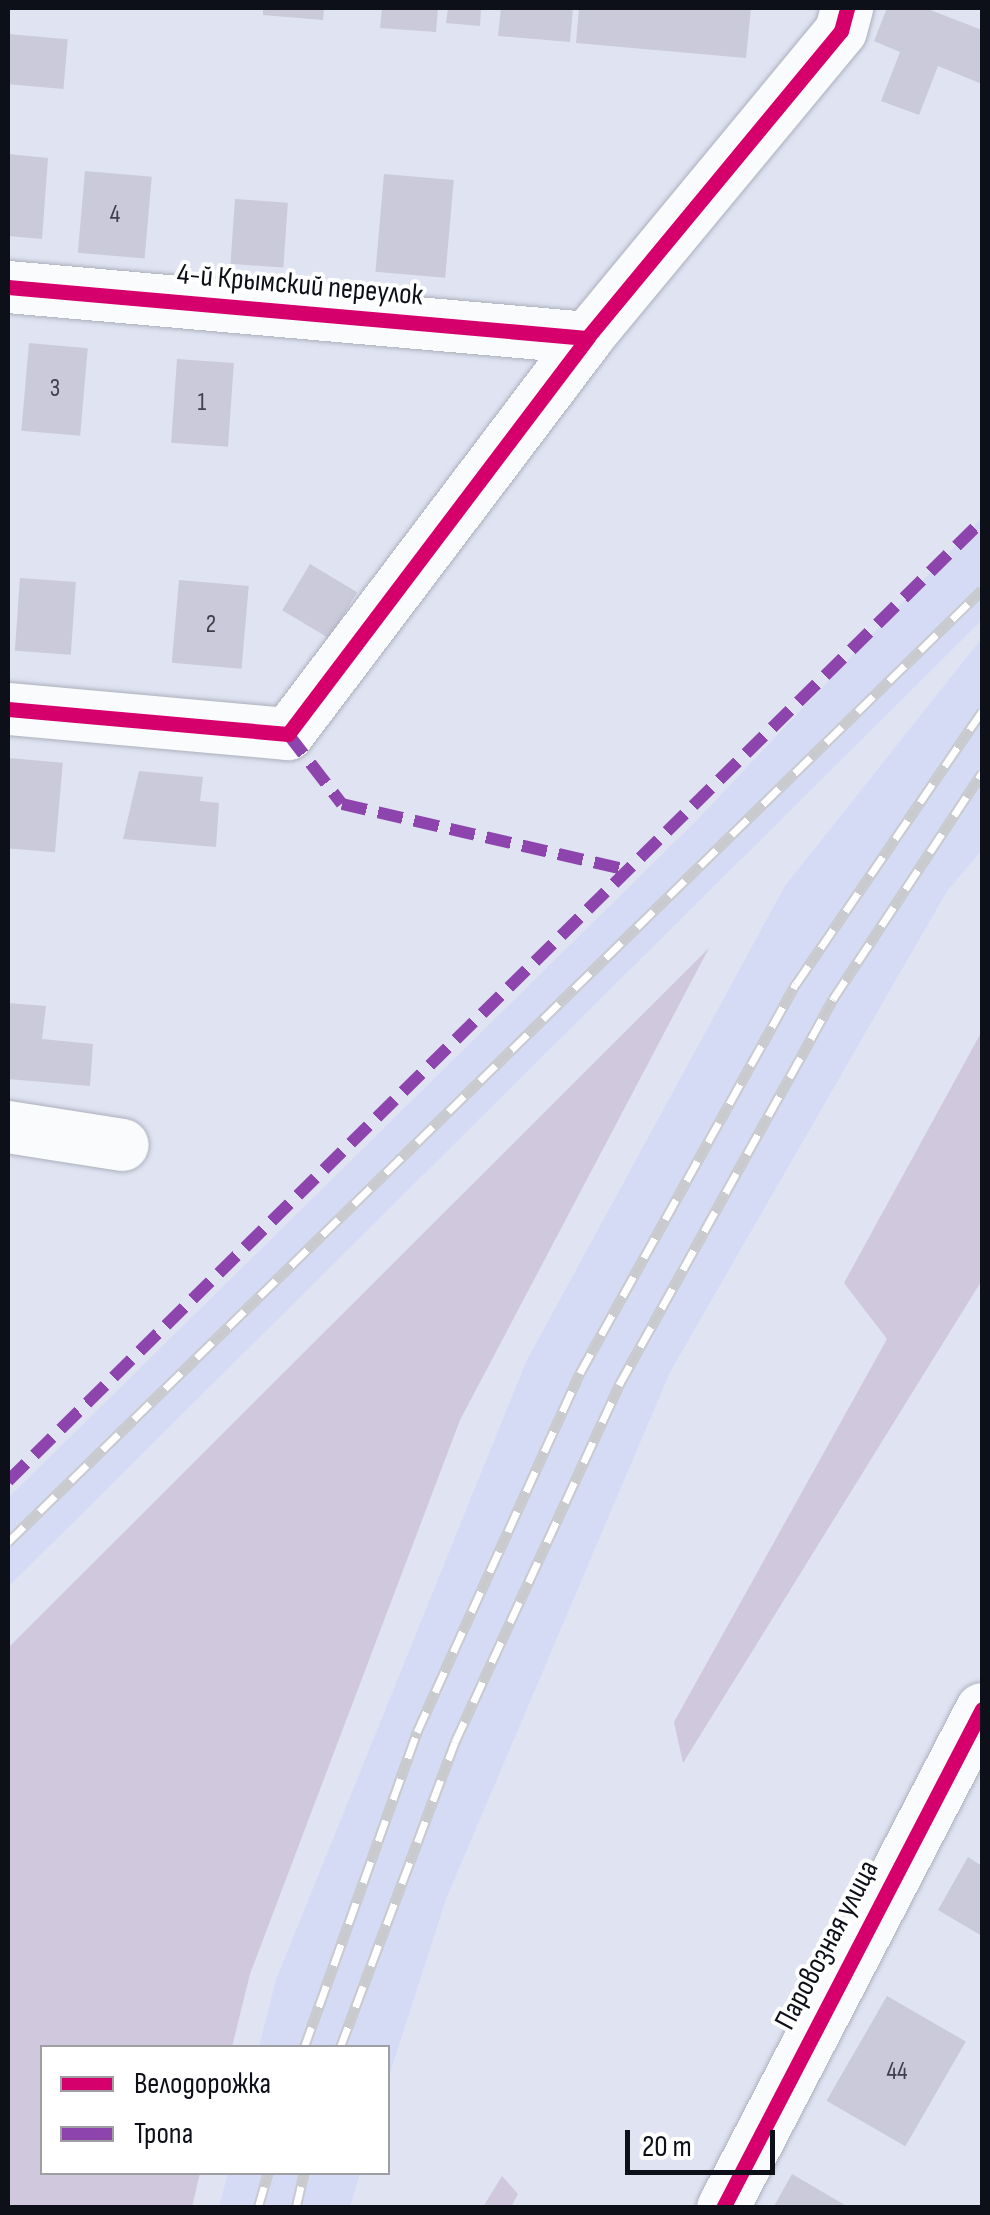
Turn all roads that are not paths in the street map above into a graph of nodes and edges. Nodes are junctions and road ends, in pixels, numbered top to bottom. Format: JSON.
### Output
{"nodes":[{"id":1,"x":847,"y":8,"type":"edge"},
{"id":2,"x":8,"y":288,"type":"edge"},
{"id":3,"x":587,"y":338,"type":"junction"},
{"id":4,"x":8,"y":710,"type":"edge"},
{"id":5,"x":8,"y":1127,"type":"edge"},
{"id":6,"x":123,"y":1145,"type":"dead end"},
{"id":7,"x":982,"y":1709,"type":"edge"},
{"id":8,"x":723,"y":2208,"type":"edge"}],
"edges":[{"from":1,"to":3,"type":"street"},
{"from":2,"to":3,"type":"street","name":"4-й Крымский переулок"},
{"from":3,"to":4,"type":"street"},
{"from":5,"to":6,"type":"street"},
{"from":7,"to":8,"type":"street","name":"Паровозная улица"}]}
